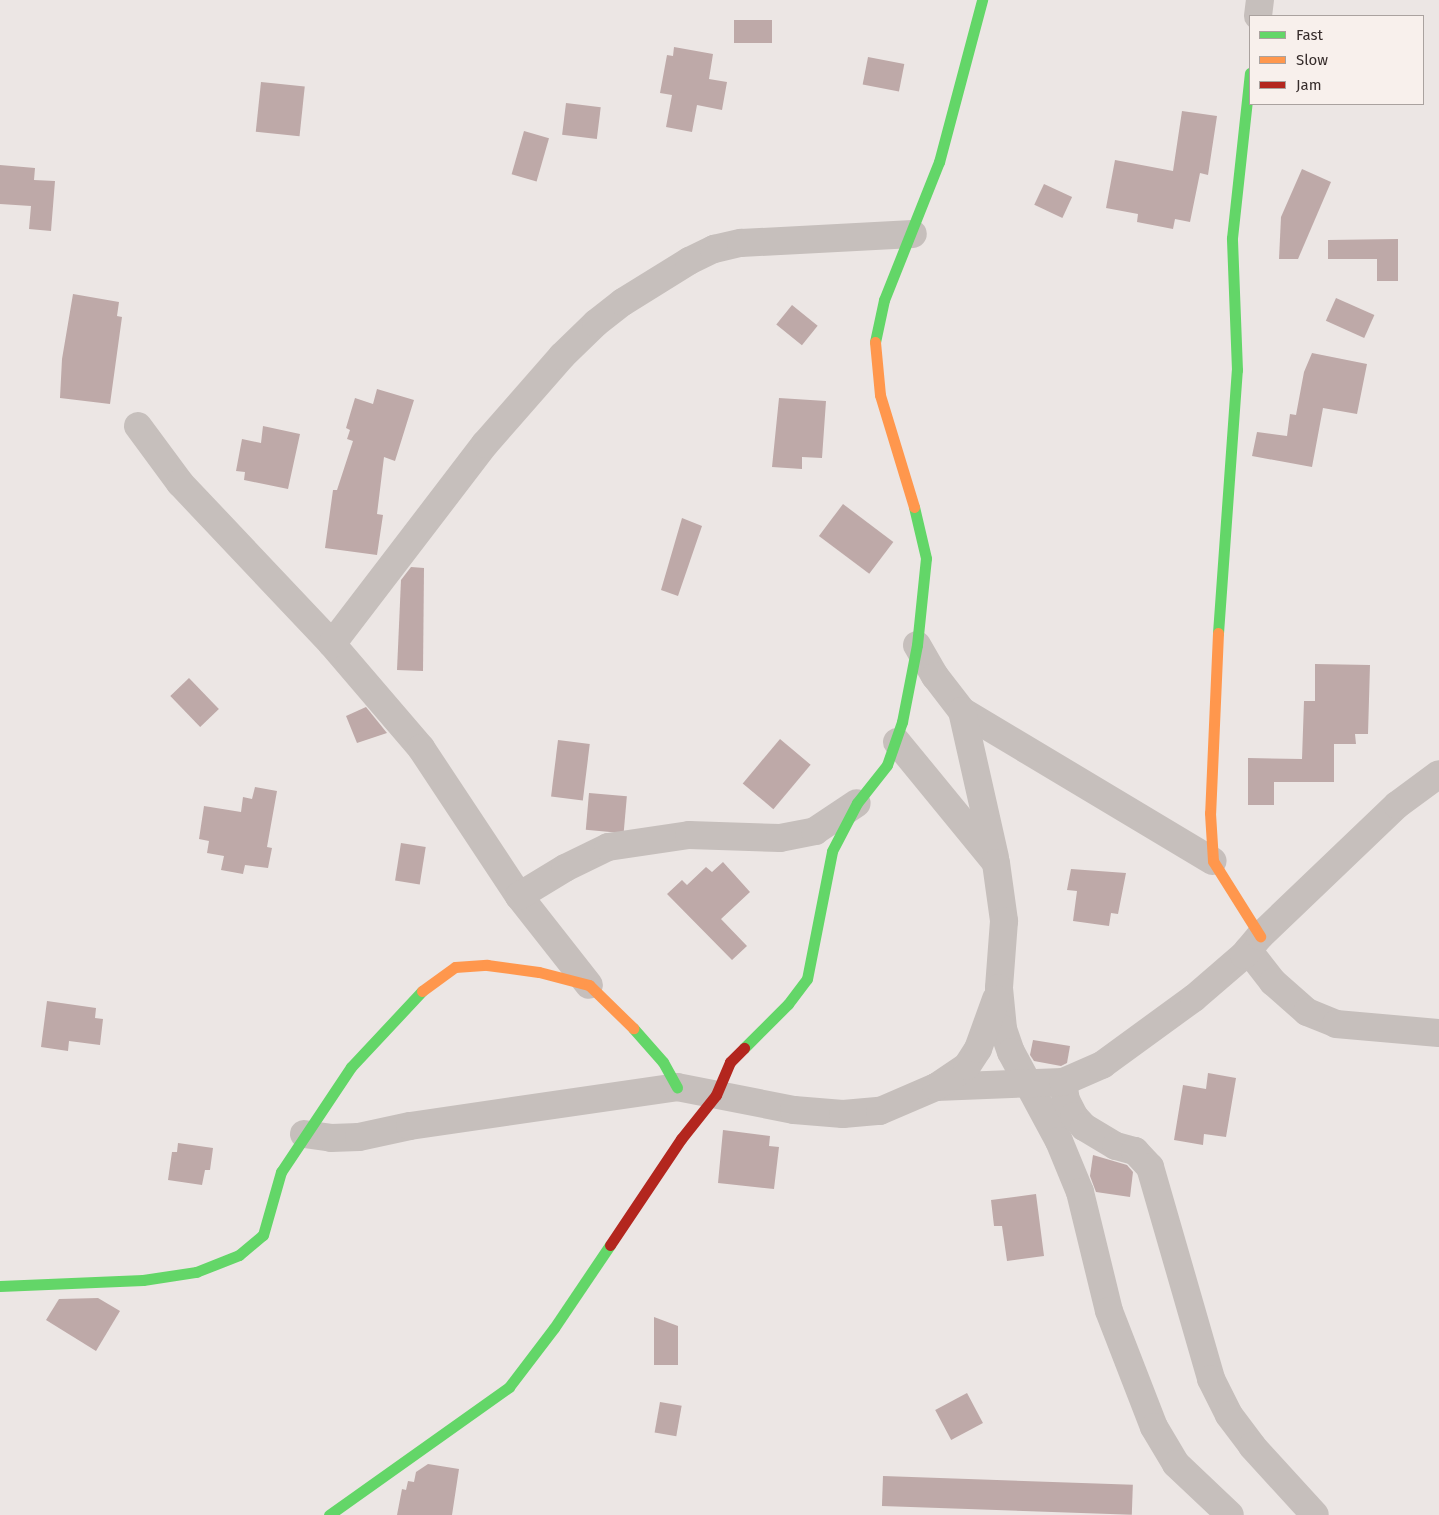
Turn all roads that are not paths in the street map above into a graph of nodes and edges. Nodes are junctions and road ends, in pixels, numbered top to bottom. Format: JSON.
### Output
{"nodes":[{"id":1,"x":982,"y":0,"type":"edge"},
{"id":2,"x":1260,"y":0,"type":"edge"},
{"id":3,"x":1258,"y":15,"type":"edge"},
{"id":4,"x":1249,"y":82,"type":"edge"},
{"id":5,"x":913,"y":234,"type":"junction"},
{"id":6,"x":138,"y":426,"type":"dead end"},
{"id":7,"x":332,"y":644,"type":"junction"},
{"id":8,"x":917,"y":645,"type":"junction"},
{"id":9,"x":962,"y":711,"type":"junction"},
{"id":10,"x":897,"y":742,"type":"junction"},
{"id":11,"x":1439,"y":774,"type":"edge"},
{"id":12,"x":857,"y":803,"type":"junction"},
{"id":13,"x":1212,"y":861,"type":"junction"},
{"id":14,"x":996,"y":863,"type":"junction"},
{"id":15,"x":519,"y":896,"type":"junction"},
{"id":16,"x":1254,"y":943,"type":"junction"},
{"id":17,"x":589,"y":986,"type":"junction"},
{"id":18,"x":999,"y":988,"type":"junction"},
{"id":19,"x":1439,"y":1033,"type":"edge"},
{"id":20,"x":1063,"y":1082,"type":"junction"},
{"id":21,"x":1031,"y":1085,"type":"junction"},
{"id":22,"x":677,"y":1087,"type":"junction"},
{"id":23,"x":936,"y":1087,"type":"junction"},
{"id":24,"x":716,"y":1095,"type":"junction"},
{"id":25,"x":304,"y":1134,"type":"junction"},
{"id":26,"x":0,"y":1286,"type":"edge"},
{"id":27,"x":329,"y":1515,"type":"edge"},
{"id":28,"x":1230,"y":1515,"type":"edge"},
{"id":29,"x":1315,"y":1515,"type":"edge"}],
"edges":[{"from":1,"to":5,"type":"street"},
{"from":2,"to":3,"type":"street"},
{"from":4,"to":13,"type":"street"},
{"from":5,"to":7,"type":"street"},
{"from":5,"to":8,"type":"street"},
{"from":6,"to":7,"type":"street"},
{"from":7,"to":15,"type":"street"},
{"from":8,"to":9,"type":"street"},
{"from":8,"to":10,"type":"street"},
{"from":9,"to":13,"type":"street"},
{"from":9,"to":14,"type":"street"},
{"from":10,"to":12,"type":"street"},
{"from":10,"to":14,"type":"street"},
{"from":11,"to":16,"type":"street"},
{"from":12,"to":15,"type":"street"},
{"from":12,"to":24,"type":"street"},
{"from":13,"to":16,"type":"street"},
{"from":14,"to":18,"type":"street"},
{"from":15,"to":17,"type":"street"},
{"from":16,"to":19,"type":"street"},
{"from":16,"to":20,"type":"street"},
{"from":17,"to":22,"type":"street"},
{"from":17,"to":25,"type":"street"},
{"from":18,"to":21,"type":"street"},
{"from":18,"to":23,"type":"street"},
{"from":20,"to":21,"type":"street"},
{"from":20,"to":29,"type":"street"},
{"from":21,"to":23,"type":"street"},
{"from":21,"to":28,"type":"street"},
{"from":22,"to":24,"type":"street"},
{"from":22,"to":25,"type":"street"},
{"from":23,"to":24,"type":"street"},
{"from":24,"to":27,"type":"street"},
{"from":25,"to":26,"type":"street"}]}
